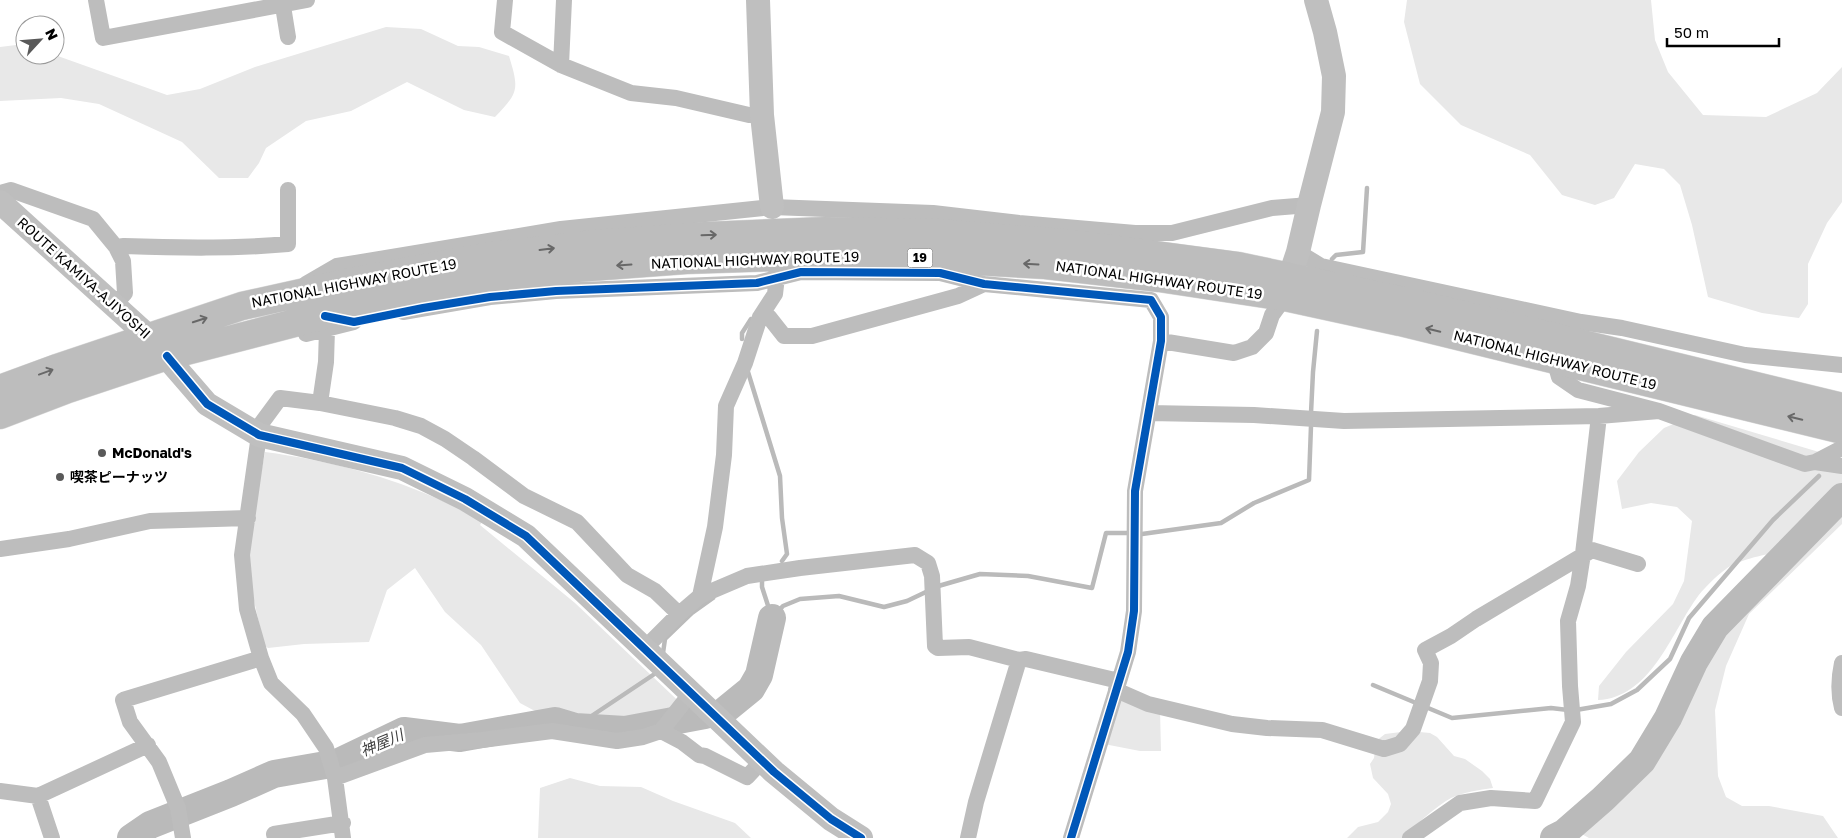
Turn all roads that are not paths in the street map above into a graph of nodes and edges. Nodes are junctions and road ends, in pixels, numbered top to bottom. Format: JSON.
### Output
{"nodes":[{"id":1,"x":96,"y":0,"type":"edge"},
{"id":2,"x":307,"y":0,"type":"edge"},
{"id":3,"x":505,"y":0,"type":"edge"},
{"id":4,"x":564,"y":0,"type":"edge"},
{"id":5,"x":758,"y":0,"type":"edge"},
{"id":6,"x":1316,"y":0,"type":"edge"},
{"id":7,"x":282,"y":2,"type":"edge"},
{"id":8,"x":288,"y":37,"type":"dead end"},
{"id":9,"x":561,"y":65,"type":"junction"},
{"id":10,"x":762,"y":115,"type":"junction"},
{"id":11,"x":288,"y":190,"type":"dead end"},
{"id":12,"x":0,"y":193,"type":"edge"},
{"id":13,"x":0,"y":202,"type":"edge"},
{"id":14,"x":1308,"y":205,"type":"junction"},
{"id":15,"x":773,"y":213,"type":"junction"},
{"id":16,"x":116,"y":247,"type":"junction"},
{"id":17,"x":777,"y":272,"type":"junction"},
{"id":18,"x":533,"y":275,"type":"junction"},
{"id":19,"x":1291,"y":275,"type":"junction"},
{"id":20,"x":984,"y":284,"type":"junction"},
{"id":21,"x":556,"y":291,"type":"junction"},
{"id":22,"x":284,"y":297,"type":"junction"},
{"id":23,"x":114,"y":305,"type":"junction"},
{"id":24,"x":760,"y":317,"type":"junction"},
{"id":25,"x":326,"y":322,"type":"junction"},
{"id":26,"x":1621,"y":340,"type":"junction"},
{"id":27,"x":1161,"y":341,"type":"junction"},
{"id":28,"x":158,"y":346,"type":"junction"},
{"id":29,"x":1554,"y":360,"type":"junction"},
{"id":30,"x":1842,"y":365,"type":"edge"},
{"id":31,"x":0,"y":389,"type":"edge"},
{"id":32,"x":320,"y":403,"type":"junction"},
{"id":33,"x":1842,"y":406,"type":"edge"},
{"id":34,"x":1659,"y":411,"type":"junction"},
{"id":35,"x":1149,"y":413,"type":"junction"},
{"id":36,"x":0,"y":415,"type":"edge"},
{"id":37,"x":1599,"y":416,"type":"junction"},
{"id":38,"x":257,"y":434,"type":"junction"},
{"id":39,"x":1841,"y":448,"type":"edge"},
{"id":40,"x":248,"y":518,"type":"junction"},
{"id":41,"x":0,"y":548,"type":"edge"},
{"id":42,"x":1583,"y":554,"type":"junction"},
{"id":43,"x":1638,"y":564,"type":"dead end"},
{"id":44,"x":700,"y":596,"type":"junction"},
{"id":45,"x":679,"y":614,"type":"junction"},
{"id":46,"x":645,"y":648,"type":"junction"},
{"id":47,"x":261,"y":658,"type":"junction"},
{"id":48,"x":1019,"y":660,"type":"junction"},
{"id":49,"x":1842,"y":662,"type":"edge"},
{"id":50,"x":1118,"y":686,"type":"junction"},
{"id":51,"x":691,"y":693,"type":"junction"},
{"id":52,"x":1842,"y":708,"type":"edge"},
{"id":53,"x":665,"y":725,"type":"junction"},
{"id":54,"x":148,"y":745,"type":"junction"},
{"id":55,"x":762,"y":761,"type":"junction"},
{"id":56,"x":335,"y":778,"type":"junction"},
{"id":57,"x":0,"y":791,"type":"edge"},
{"id":58,"x":38,"y":796,"type":"junction"},
{"id":59,"x":343,"y":831,"type":"edge"},
{"id":60,"x":52,"y":838,"type":"edge"},
{"id":61,"x":183,"y":838,"type":"edge"},
{"id":62,"x":275,"y":838,"type":"edge"},
{"id":63,"x":861,"y":838,"type":"edge"},
{"id":64,"x":968,"y":838,"type":"edge"},
{"id":65,"x":1071,"y":838,"type":"edge"},
{"id":66,"x":1410,"y":838,"type":"edge"}],
"edges":[{"from":1,"to":7,"type":"street"},
{"from":2,"to":7,"type":"street"},
{"from":3,"to":9,"type":"street"},
{"from":4,"to":9,"type":"street"},
{"from":5,"to":10,"type":"street"},
{"from":6,"to":14,"type":"street"},
{"from":7,"to":8,"type":"street"},
{"from":9,"to":10,"type":"street"},
{"from":10,"to":15,"type":"street"},
{"from":11,"to":16,"type":"street"},
{"from":12,"to":16,"type":"street"},
{"from":13,"to":23,"type":"street","name":"ROUTE KAMIYA-AJIYOSHI"},
{"from":14,"to":15,"type":"street"},
{"from":14,"to":19,"type":"street"},
{"from":15,"to":22,"type":"street"},
{"from":16,"to":23,"type":"street"},
{"from":17,"to":20,"type":"street"},
{"from":17,"to":21,"type":"street"},
{"from":17,"to":24,"type":"street"},
{"from":19,"to":18,"type":"highway","name":"NATIONAL HIGHWAY ROUTE 19","number":"19","one_way":true},
{"from":18,"to":21,"type":"highway"},
{"from":18,"to":25,"type":"highway","name":"NATIONAL HIGHWAY ROUTE 19","number":"19"},
{"from":22,"to":19,"type":"highway","name":"NATIONAL HIGHWAY ROUTE 19","number":"19","one_way":true},
{"from":19,"to":26,"type":"highway","name":"NATIONAL HIGHWAY ROUTE 19","number":"19"},
{"from":19,"to":27,"type":"street"},
{"from":29,"to":19,"type":"highway","name":"NATIONAL HIGHWAY ROUTE 19","number":"19","one_way":true},
{"from":20,"to":24,"type":"street"},
{"from":20,"to":27,"type":"street"},
{"from":21,"to":25,"type":"street"},
{"from":28,"to":22,"type":"highway","name":"NATIONAL HIGHWAY ROUTE 19","number":"19","one_way":true},
{"from":23,"to":28,"type":"street","name":"ROUTE KAMIYA-AJIYOSHI"},
{"from":24,"to":44,"type":"street"},
{"from":25,"to":28,"type":"highway","name":"NATIONAL HIGHWAY ROUTE 19","number":"19"},
{"from":25,"to":32,"type":"street"},
{"from":26,"to":30,"type":"street"},
{"from":26,"to":33,"type":"highway","name":"NATIONAL HIGHWAY ROUTE 19","number":"19"},
{"from":27,"to":35,"type":"street"},
{"from":31,"to":28,"type":"highway","name":"NATIONAL HIGHWAY ROUTE 19","number":"19","one_way":true},
{"from":28,"to":36,"type":"highway","name":"NATIONAL HIGHWAY ROUTE 19","number":"19"},
{"from":28,"to":38,"type":"street","name":"ROUTE KAMIYA-AJIYOSHI"},
{"from":29,"to":34,"type":"street"},
{"from":39,"to":29,"type":"highway","name":"NATIONAL HIGHWAY ROUTE 19","number":"19","one_way":true},
{"from":32,"to":38,"type":"street"},
{"from":32,"to":45,"type":"street"},
{"from":34,"to":37,"type":"street"},
{"from":34,"to":39,"type":"street"},
{"from":35,"to":37,"type":"street"},
{"from":35,"to":50,"type":"street"},
{"from":37,"to":42,"type":"street"},
{"from":38,"to":40,"type":"street"},
{"from":38,"to":46,"type":"street","name":"ROUTE KAMIYA-AJIYOSHI"},
{"from":40,"to":41,"type":"street"},
{"from":40,"to":47,"type":"street"},
{"from":42,"to":43,"type":"street"},
{"from":42,"to":50,"type":"street"},
{"from":42,"to":66,"type":"street"},
{"from":44,"to":45,"type":"street"},
{"from":44,"to":48,"type":"street"},
{"from":45,"to":46,"type":"street"},
{"from":46,"to":51,"type":"street","name":"ROUTE KAMIYA-AJIYOSHI"},
{"from":47,"to":54,"type":"street"},
{"from":47,"to":56,"type":"street"},
{"from":48,"to":50,"type":"street"},
{"from":48,"to":64,"type":"street"},
{"from":49,"to":52,"type":"street"},
{"from":50,"to":65,"type":"street"},
{"from":51,"to":53,"type":"street"},
{"from":51,"to":55,"type":"street","name":"ROUTE KAMIYA-AJIYOSHI"},
{"from":53,"to":55,"type":"street"},
{"from":53,"to":56,"type":"street"},
{"from":54,"to":58,"type":"street"},
{"from":54,"to":61,"type":"street"},
{"from":55,"to":63,"type":"street","name":"ROUTE KAMIYA-AJIYOSHI"},
{"from":56,"to":59,"type":"street"},
{"from":57,"to":58,"type":"street"},
{"from":58,"to":60,"type":"street"},
{"from":59,"to":62,"type":"street"}]}
